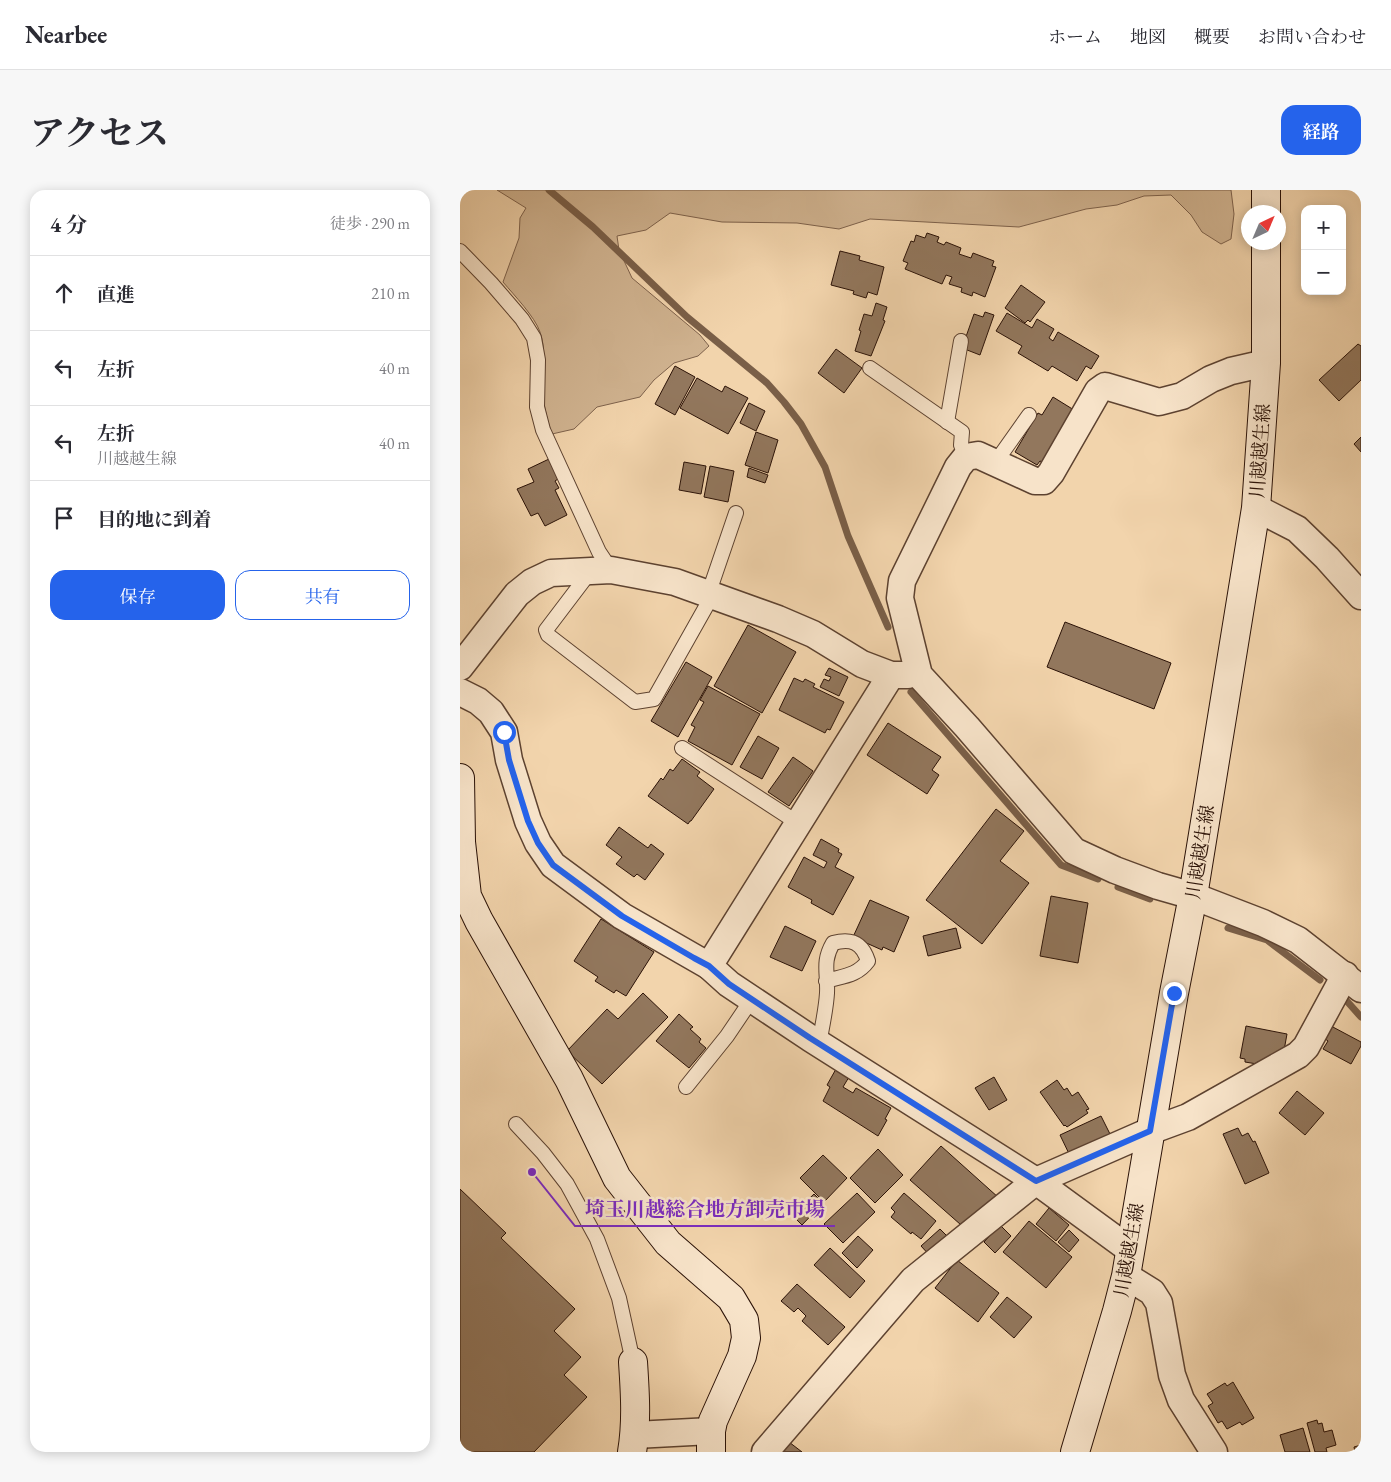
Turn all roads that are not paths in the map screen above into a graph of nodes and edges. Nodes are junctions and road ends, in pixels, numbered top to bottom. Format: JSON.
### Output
{"nodes":[{"id":1,"x":1266,"y":190,"type":"edge"},
{"id":2,"x":1266,"y":205,"type":"edge"},
{"id":3,"x":1266,"y":250,"type":"edge"},
{"id":4,"x":460,"y":251,"type":"edge"},
{"id":5,"x":961,"y":341,"type":"dead end"},
{"id":6,"x":1266,"y":363,"type":"junction"},
{"id":7,"x":870,"y":368,"type":"dead end"},
{"id":8,"x":1029,"y":415,"type":"dead end"},
{"id":9,"x":947,"y":422,"type":"junction"},
{"id":10,"x":966,"y":457,"type":"junction"},
{"id":11,"x":995,"y":463,"type":"junction"},
{"id":12,"x":1256,"y":508,"type":"junction"},
{"id":13,"x":736,"y":512,"type":"dead end"},
{"id":14,"x":600,"y":571,"type":"junction"},
{"id":15,"x":710,"y":595,"type":"junction"},
{"id":16,"x":1361,"y":596,"type":"edge"},
{"id":17,"x":460,"y":666,"type":"edge"},
{"id":18,"x":891,"y":675,"type":"junction"},
{"id":19,"x":919,"y":675,"type":"junction"},
{"id":20,"x":460,"y":692,"type":"edge"},
{"id":21,"x":682,"y":748,"type":"dead end"},
{"id":22,"x":460,"y":778,"type":"edge"},
{"id":23,"x":798,"y":823,"type":"junction"},
{"id":24,"x":1193,"y":896,"type":"junction"},
{"id":25,"x":709,"y":966,"type":"junction"},
{"id":26,"x":826,"y":980,"type":"dead end"},
{"id":27,"x":1353,"y":982,"type":"edge"},
{"id":28,"x":752,"y":999,"type":"junction"},
{"id":29,"x":819,"y":1044,"type":"junction"},
{"id":30,"x":686,"y":1087,"type":"dead end"},
{"id":31,"x":516,"y":1124,"type":"dead end"},
{"id":32,"x":1150,"y":1131,"type":"junction"},
{"id":33,"x":1036,"y":1181,"type":"junction"},
{"id":34,"x":1128,"y":1262,"type":"junction"},
{"id":35,"x":632,"y":1362,"type":"joint"},
{"id":36,"x":711,"y":1442,"type":"edge"},
{"id":37,"x":633,"y":1444,"type":"edge"},
{"id":38,"x":765,"y":1452,"type":"edge"},
{"id":39,"x":1075,"y":1452,"type":"edge"},
{"id":40,"x":1214,"y":1452,"type":"edge"}],
"edges":[{"from":1,"to":2,"type":"main road"},
{"from":3,"to":6,"type":"main road","name":"川越越生線"},
{"from":4,"to":14,"type":"lane"},
{"from":5,"to":9,"type":"lane"},
{"from":6,"to":11,"type":"street"},
{"from":6,"to":12,"type":"main road","name":"川越越生線"},
{"from":7,"to":9,"type":"lane"},
{"from":8,"to":11,"type":"lane"},
{"from":9,"to":10,"type":"lane"},
{"from":10,"to":11,"type":"street"},
{"from":10,"to":19,"type":"street"},
{"from":12,"to":16,"type":"street"},
{"from":12,"to":24,"type":"main road","name":"川越越生線"},
{"from":13,"to":15,"type":"lane"},
{"from":14,"to":15,"type":"street"},
{"from":14,"to":15,"type":"lane"},
{"from":14,"to":17,"type":"street"},
{"from":15,"to":18,"type":"street"},
{"from":18,"to":19,"type":"street"},
{"from":18,"to":23,"type":"street"},
{"from":19,"to":24,"type":"street"},
{"from":20,"to":25,"type":"street"},
{"from":21,"to":23,"type":"lane"},
{"from":22,"to":36,"type":"main road"},
{"from":23,"to":25,"type":"street"},
{"from":24,"to":27,"type":"street"},
{"from":24,"to":32,"type":"main road","name":"川越越生線"},
{"from":25,"to":28,"type":"street"},
{"from":26,"to":29,"type":"lane"},
{"from":27,"to":32,"type":"street"},
{"from":28,"to":29,"type":"street"},
{"from":28,"to":30,"type":"lane"},
{"from":29,"to":33,"type":"street"},
{"from":31,"to":35,"type":"lane"},
{"from":32,"to":33,"type":"street"},
{"from":32,"to":34,"type":"main road","name":"川越越生線"},
{"from":33,"to":34,"type":"street"},
{"from":33,"to":38,"type":"street"},
{"from":34,"to":39,"type":"main road","name":"川越越生線"},
{"from":34,"to":40,"type":"street"},
{"from":35,"to":37,"type":"main road"},
{"from":36,"to":37,"type":"street"}]}
